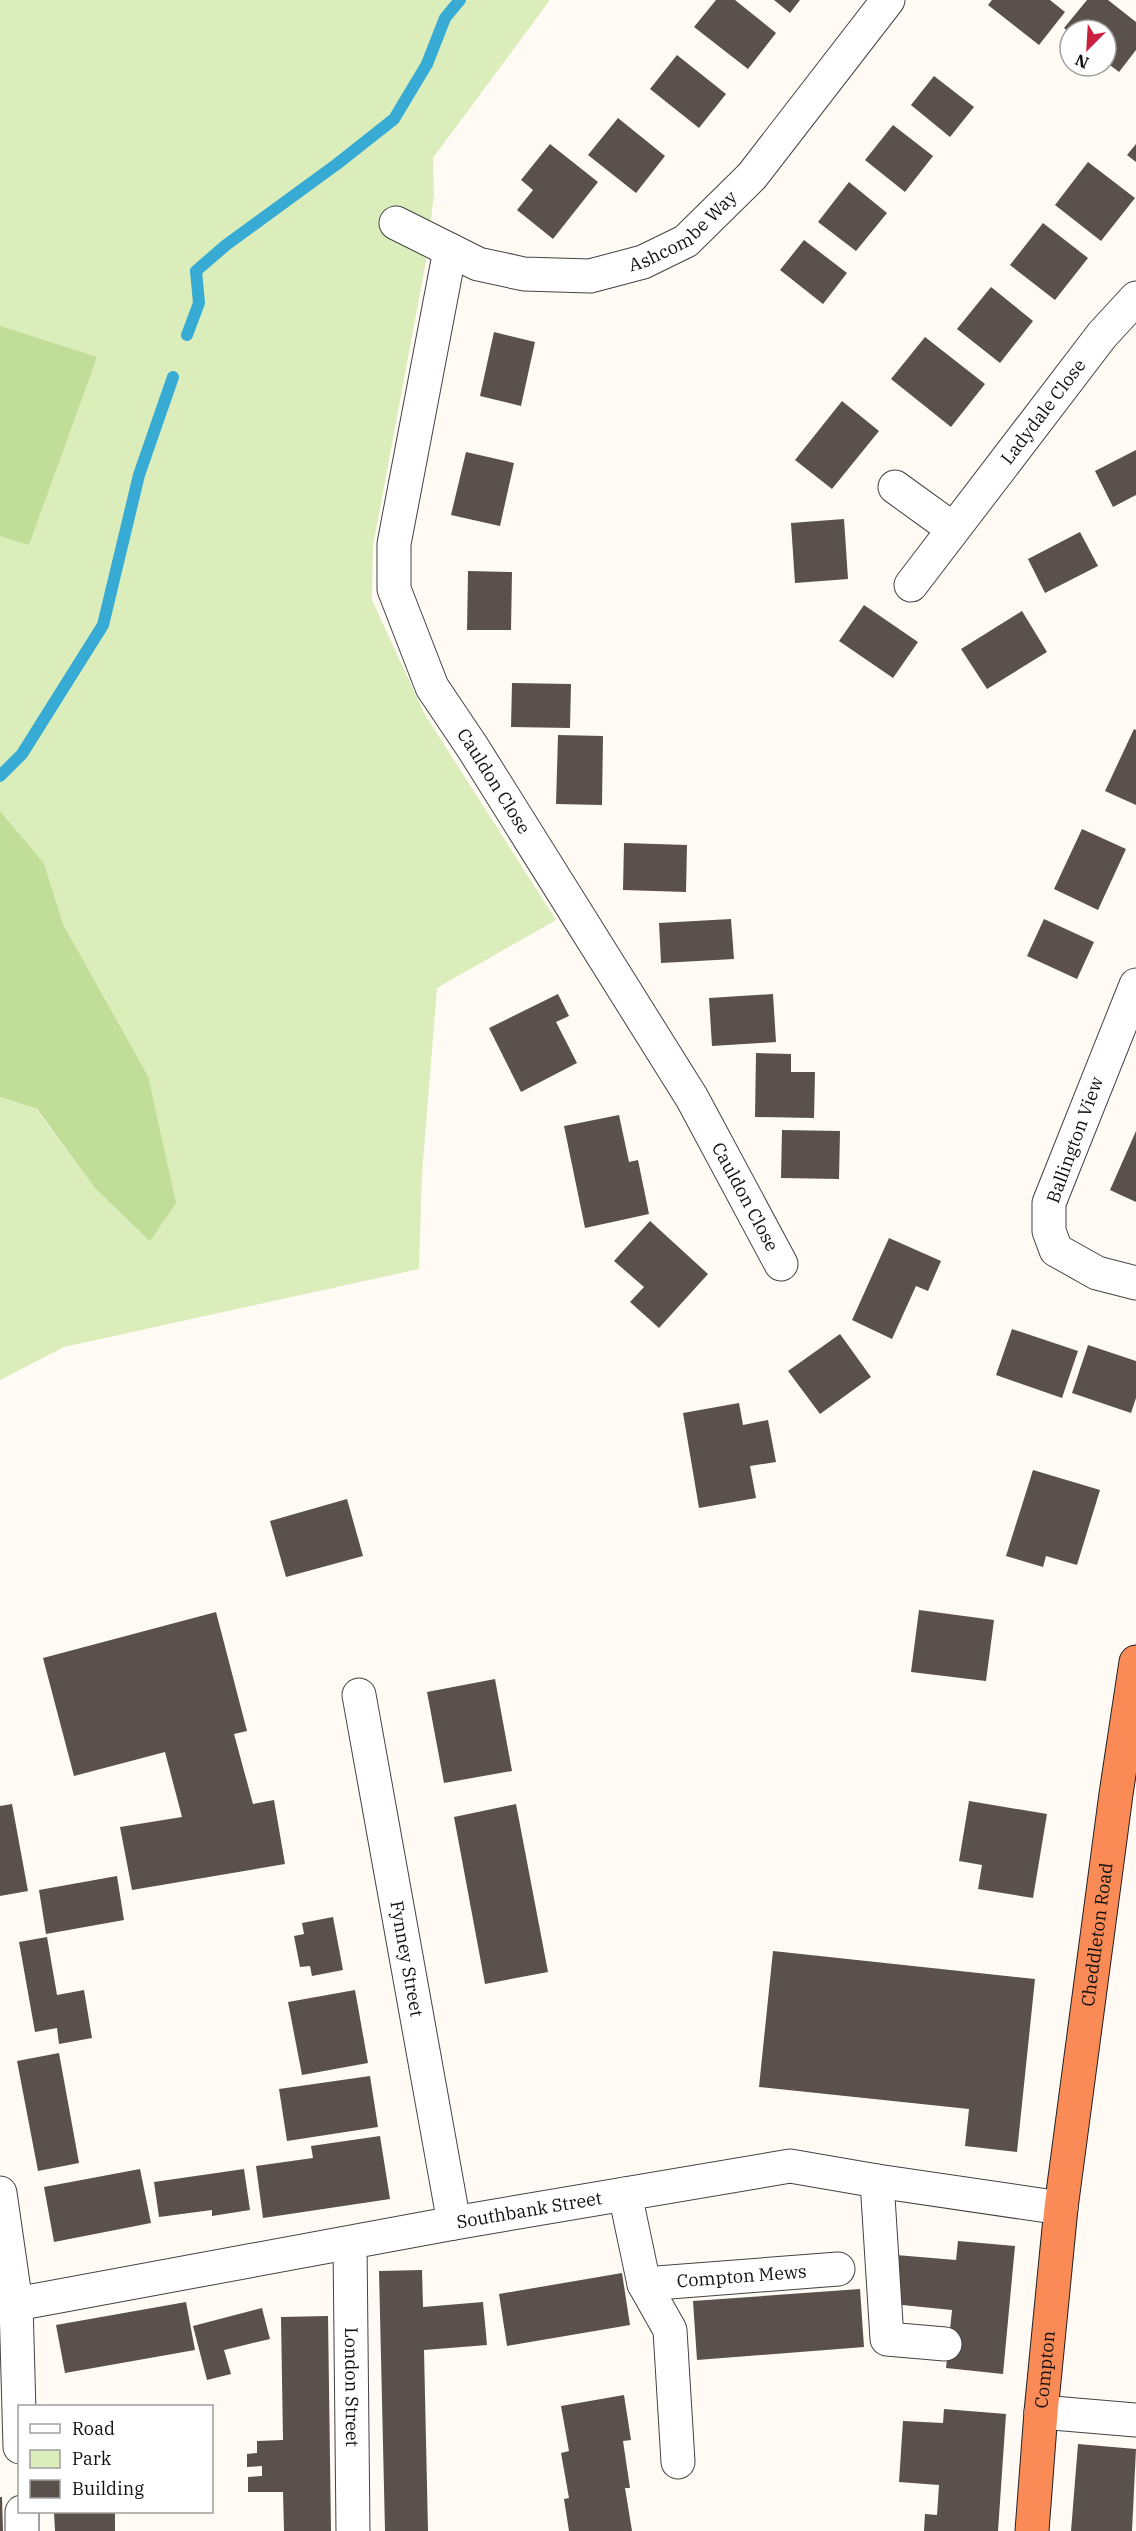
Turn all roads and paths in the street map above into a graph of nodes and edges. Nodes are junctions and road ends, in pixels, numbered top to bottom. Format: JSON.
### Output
{"nodes":[{"id":1,"x":888,"y":0,"type":"edge"},
{"id":2,"x":396,"y":223,"type":"dead end"},
{"id":3,"x":450,"y":250,"type":"junction"},
{"id":4,"x":1136,"y":298,"type":"edge"},
{"id":5,"x":895,"y":487,"type":"dead end"},
{"id":6,"x":953,"y":529,"type":"junction"},
{"id":7,"x":911,"y":585,"type":"dead end"},
{"id":8,"x":1136,"y":985,"type":"edge"},
{"id":9,"x":781,"y":1263,"type":"dead end"},
{"id":10,"x":1136,"y":1283,"type":"edge"},
{"id":11,"x":1136,"y":1662,"type":"edge"},
{"id":12,"x":359,"y":1695,"type":"dead end"},
{"id":13,"x":877,"y":2181,"type":"junction"},
{"id":14,"x":0,"y":2193,"type":"edge"},
{"id":15,"x":625,"y":2194,"type":"junction"},
{"id":16,"x":1061,"y":2208,"type":"junction"},
{"id":17,"x":454,"y":2223,"type":"junction"},
{"id":18,"x":350,"y":2243,"type":"junction"},
{"id":19,"x":838,"y":2269,"type":"dead end"},
{"id":20,"x":644,"y":2284,"type":"junction"},
{"id":21,"x":8,"y":2305,"type":"edge"},
{"id":22,"x":945,"y":2344,"type":"dead end"},
{"id":23,"x":1041,"y":2412,"type":"junction"},
{"id":24,"x":1136,"y":2420,"type":"edge"},
{"id":25,"x":18,"y":2422,"type":"edge"},
{"id":26,"x":18,"y":2446,"type":"edge"},
{"id":27,"x":0,"y":2450,"type":"edge"},
{"id":28,"x":678,"y":2462,"type":"dead end"},
{"id":29,"x":22,"y":2513,"type":"edge"},
{"id":30,"x":22,"y":2531,"type":"edge"},
{"id":31,"x":353,"y":2531,"type":"edge"},
{"id":32,"x":1032,"y":2531,"type":"edge"}],
"edges":[{"from":1,"to":3,"type":"street","name":"Ashcombe Way"},
{"from":2,"to":3,"type":"street","name":"Ashcombe Way"},
{"from":3,"to":9,"type":"street","name":"Cauldon Close"},
{"from":4,"to":6,"type":"street","name":"Ladydale Close"},
{"from":5,"to":6,"type":"street"},
{"from":6,"to":7,"type":"street","name":"Ladydale Close"},
{"from":8,"to":10,"type":"street","name":"Ballington View"},
{"from":11,"to":16,"type":"highway","name":"Cheddleton Road"},
{"from":12,"to":17,"type":"street","name":"Fynney Street"},
{"from":13,"to":15,"type":"street","name":"Southbank Street"},
{"from":13,"to":16,"type":"street","name":"Southbank Street"},
{"from":13,"to":22,"type":"street"},
{"from":14,"to":21,"type":"street"},
{"from":15,"to":17,"type":"street","name":"Southbank Street"},
{"from":15,"to":20,"type":"street","name":"Compton Mews"},
{"from":16,"to":23,"type":"highway","name":"Compton"},
{"from":17,"to":18,"type":"street","name":"Southbank Street"},
{"from":18,"to":21,"type":"street","name":"Southbank Street"},
{"from":18,"to":31,"type":"street","name":"London Street"},
{"from":19,"to":20,"type":"street","name":"Compton Mews"},
{"from":20,"to":28,"type":"street","name":"Compton Mews"},
{"from":21,"to":25,"type":"street"},
{"from":23,"to":24,"type":"street"},
{"from":23,"to":32,"type":"highway","name":"Compton"},
{"from":26,"to":27,"type":"street"},
{"from":29,"to":30,"type":"street"}]}
